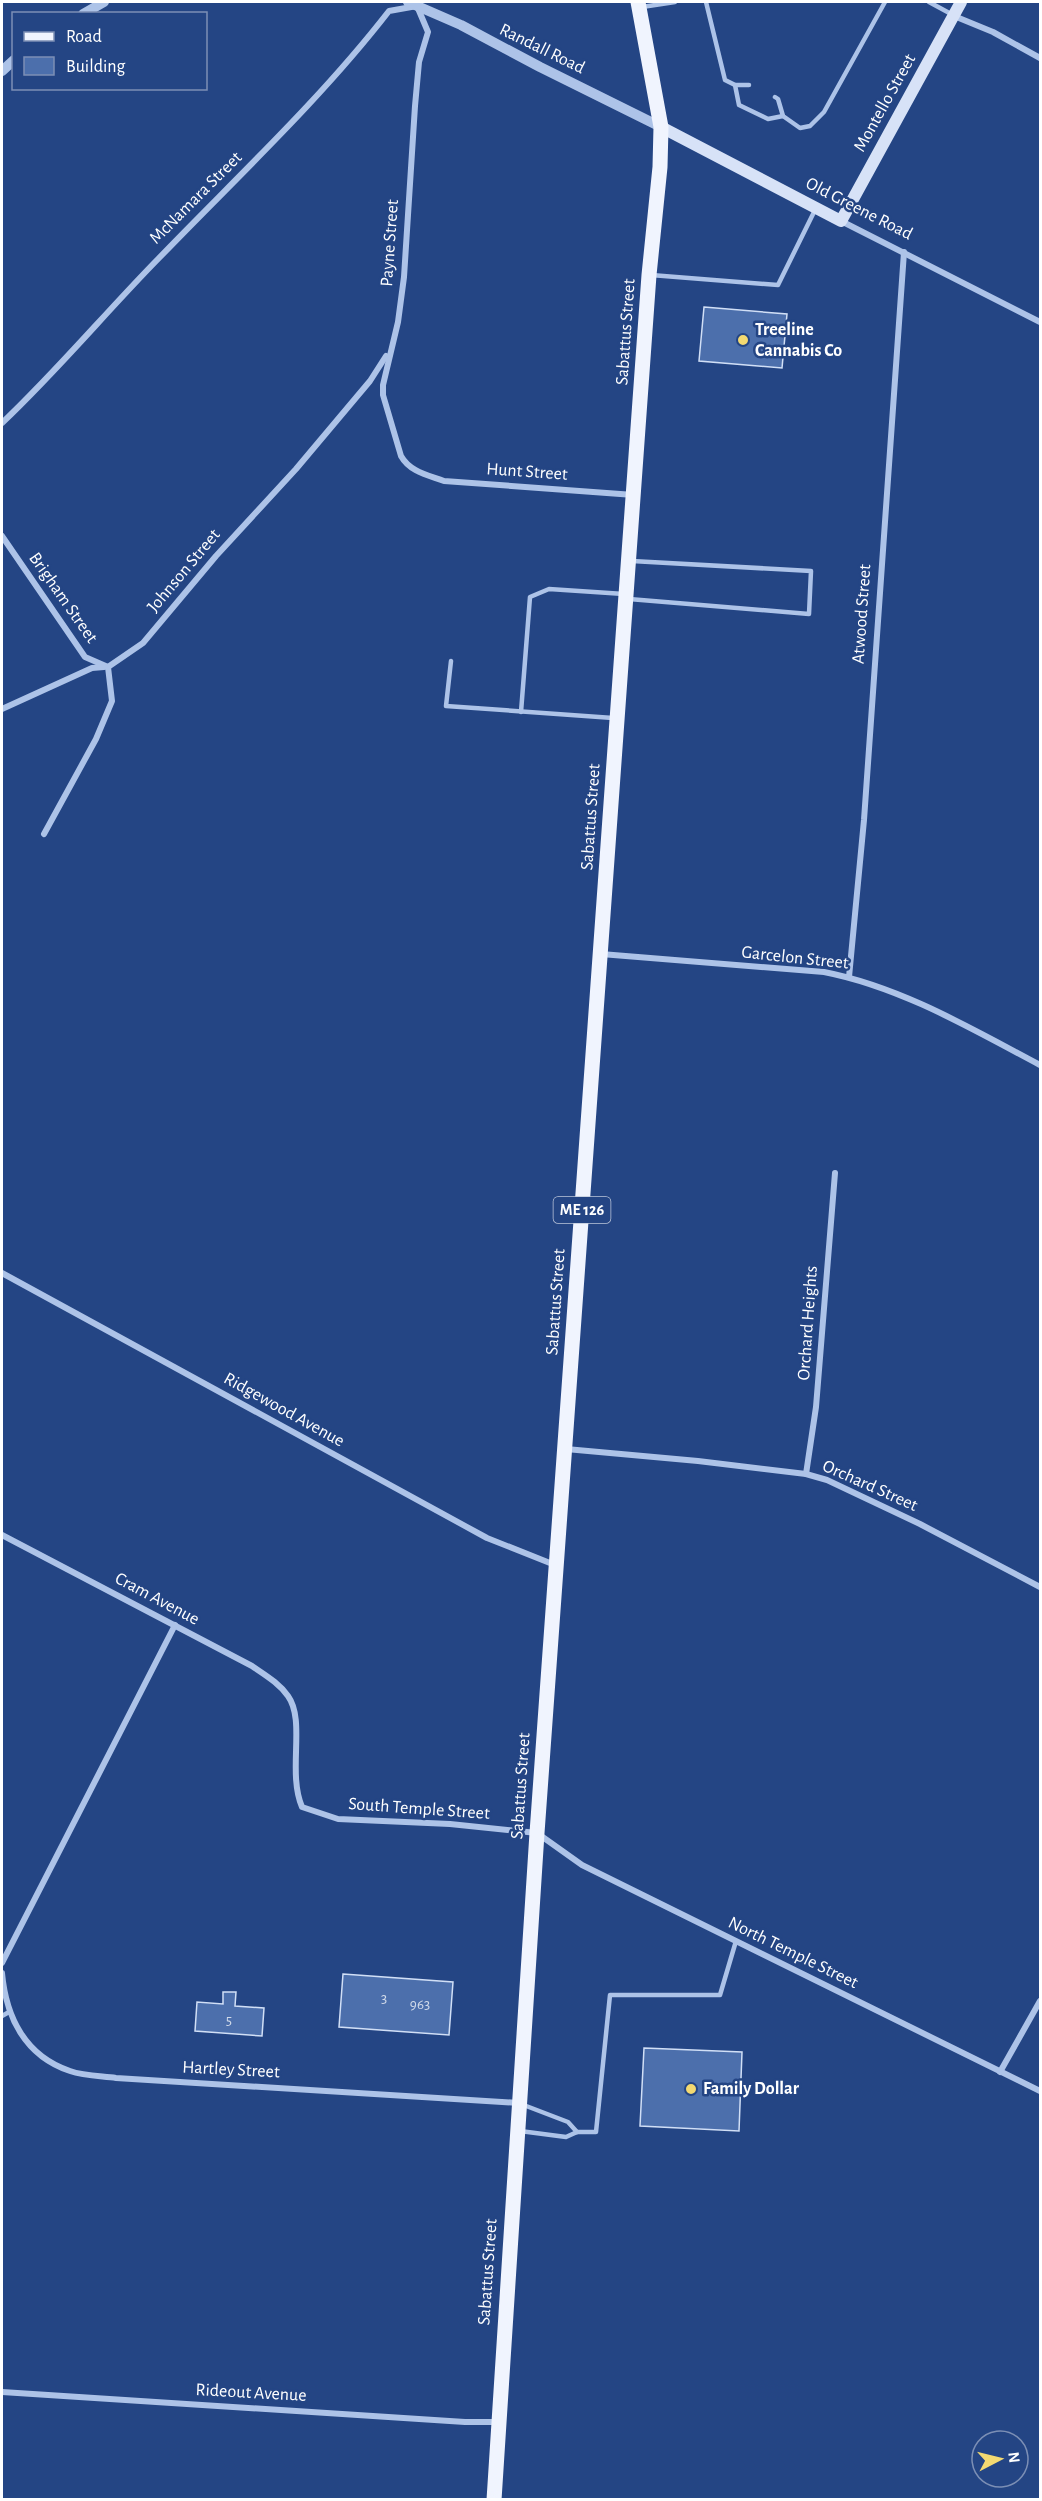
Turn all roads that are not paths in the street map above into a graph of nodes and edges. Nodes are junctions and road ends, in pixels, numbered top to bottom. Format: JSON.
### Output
{"nodes":[{"id":1,"x":104,"y":2,"type":"edge"},
{"id":2,"x":675,"y":2,"type":"edge"},
{"id":3,"x":706,"y":2,"type":"edge"},
{"id":4,"x":885,"y":2,"type":"edge"},
{"id":5,"x":929,"y":2,"type":"edge"},
{"id":6,"x":961,"y":2,"type":"edge"},
{"id":7,"x":413,"y":4,"type":"edge"},
{"id":8,"x":639,"y":5,"type":"edge"},
{"id":9,"x":86,"y":12,"type":"edge"},
{"id":10,"x":954,"y":15,"type":"junction"},
{"id":11,"x":1041,"y":58,"type":"edge"},
{"id":12,"x":735,"y":85,"type":"junction"},
{"id":13,"x":749,"y":85,"type":"dead end"},
{"id":14,"x":775,"y":97,"type":"dead end"},
{"id":15,"x":783,"y":116,"type":"junction"},
{"id":16,"x":661,"y":126,"type":"junction"},
{"id":17,"x":816,"y":208,"type":"junction"},
{"id":18,"x":841,"y":221,"type":"junction"},
{"id":19,"x":904,"y":252,"type":"junction"},
{"id":20,"x":650,"y":275,"type":"junction"},
{"id":21,"x":1041,"y":322,"type":"edge"},
{"id":22,"x":392,"y":344,"type":"junction"},
{"id":23,"x":2,"y":423,"type":"edge"},
{"id":24,"x":420,"y":473,"type":"joint"},
{"id":25,"x":633,"y":495,"type":"junction"},
{"id":26,"x":2,"y":537,"type":"edge"},
{"id":27,"x":629,"y":560,"type":"junction"},
{"id":28,"x":627,"y":596,"type":"junction"},
{"id":29,"x":451,"y":661,"type":"dead end"},
{"id":30,"x":108,"y":667,"type":"junction"},
{"id":31,"x":2,"y":709,"type":"edge"},
{"id":32,"x":521,"y":712,"type":"junction"},
{"id":33,"x":618,"y":718,"type":"junction"},
{"id":34,"x":44,"y":834,"type":"dead end"},
{"id":35,"x":601,"y":954,"type":"junction"},
{"id":36,"x":849,"y":977,"type":"junction"},
{"id":37,"x":1041,"y":1065,"type":"edge"},
{"id":38,"x":835,"y":1173,"type":"dead end"},
{"id":39,"x":2,"y":1274,"type":"edge"},
{"id":40,"x":565,"y":1449,"type":"junction"},
{"id":41,"x":806,"y":1474,"type":"junction"},
{"id":42,"x":2,"y":1535,"type":"edge"},
{"id":43,"x":556,"y":1565,"type":"junction"},
{"id":44,"x":1041,"y":1587,"type":"edge"},
{"id":45,"x":175,"y":1625,"type":"junction"},
{"id":46,"x":291,"y":1700,"type":"joint"},
{"id":47,"x":537,"y":1833,"type":"junction"},
{"id":48,"x":736,"y":1941,"type":"junction"},
{"id":49,"x":2,"y":1963,"type":"edge"},
{"id":50,"x":2,"y":1973,"type":"edge"},
{"id":51,"x":1041,"y":2001,"type":"edge"},
{"id":52,"x":9,"y":2012,"type":"junction"},
{"id":53,"x":2,"y":2016,"type":"edge"},
{"id":54,"x":1000,"y":2072,"type":"junction"},
{"id":55,"x":1041,"y":2091,"type":"edge"},
{"id":56,"x":519,"y":2103,"type":"junction"},
{"id":57,"x":516,"y":2130,"type":"junction"},
{"id":58,"x":577,"y":2132,"type":"junction"},
{"id":59,"x":2,"y":2392,"type":"edge"},
{"id":60,"x":498,"y":2422,"type":"junction"},
{"id":61,"x":494,"y":2499,"type":"edge"}],
"edges":[{"from":1,"to":9,"type":"street"},
{"from":2,"to":8,"type":"lane"},
{"from":3,"to":12,"type":"lane"},
{"from":4,"to":15,"type":"lane"},
{"from":5,"to":10,"type":"lane"},
{"from":6,"to":10,"type":"main road","name":"Montello Street"},
{"from":7,"to":16,"type":"street","name":"Randall Road"},
{"from":7,"to":22,"type":"street","name":"Payne Street"},
{"from":7,"to":23,"type":"street","name":"McNamara Street"},
{"from":8,"to":16,"type":"main road","name":"Sabattus Street","number":"ME 126"},
{"from":10,"to":11,"type":"street"},
{"from":10,"to":18,"type":"main road","name":"Montello Street"},
{"from":12,"to":13,"type":"lane"},
{"from":12,"to":15,"type":"lane"},
{"from":14,"to":15,"type":"lane"},
{"from":16,"to":17,"type":"main road","name":"Old Greene Road"},
{"from":16,"to":20,"type":"main road","name":"Sabattus Street","number":"ME 126"},
{"from":17,"to":18,"type":"main road","name":"Old Greene Road"},
{"from":17,"to":20,"type":"lane"},
{"from":18,"to":19,"type":"street","name":"Old Greene Road"},
{"from":19,"to":21,"type":"street","name":"Old Greene Road"},
{"from":19,"to":36,"type":"street","name":"Atwood Street"},
{"from":20,"to":25,"type":"main road","name":"Sabattus Street","number":"ME 126"},
{"from":22,"to":24,"type":"street","name":"Payne Street"},
{"from":22,"to":30,"type":"street","name":"Johnson Street"},
{"from":24,"to":25,"type":"street","name":"Hunt Street"},
{"from":25,"to":27,"type":"main road","name":"Sabattus Street","number":"ME 126"},
{"from":26,"to":30,"type":"street","name":"Brigham Street"},
{"from":27,"to":28,"type":"main road","name":"Sabattus Street","number":"ME 126"},
{"from":27,"to":28,"type":"lane"},
{"from":28,"to":32,"type":"lane"},
{"from":28,"to":33,"type":"main road","name":"Sabattus Street","number":"ME 126"},
{"from":29,"to":32,"type":"lane"},
{"from":30,"to":31,"type":"street"},
{"from":30,"to":34,"type":"street"},
{"from":32,"to":33,"type":"lane"},
{"from":33,"to":35,"type":"main road","name":"Sabattus Street","number":"ME 126"},
{"from":35,"to":36,"type":"street","name":"Garcelon Street"},
{"from":35,"to":40,"type":"main road","name":"Sabattus Street","number":"ME 126"},
{"from":36,"to":37,"type":"street","name":"Garcelon Street"},
{"from":38,"to":41,"type":"street","name":"Orchard Heights"},
{"from":39,"to":43,"type":"street","name":"Ridgewood Avenue"},
{"from":40,"to":41,"type":"street","name":"Orchard Street"},
{"from":40,"to":43,"type":"main road","name":"Sabattus Street","number":"ME 126"},
{"from":41,"to":44,"type":"street","name":"Orchard Street"},
{"from":42,"to":45,"type":"street","name":"Cram Avenue"},
{"from":43,"to":47,"type":"main road","name":"Sabattus Street","number":"ME 126"},
{"from":45,"to":46,"type":"street","name":"Cram Avenue"},
{"from":45,"to":49,"type":"street"},
{"from":46,"to":47,"type":"street","name":"South Temple Street"},
{"from":47,"to":48,"type":"street","name":"North Temple Street"},
{"from":47,"to":56,"type":"main road","name":"Sabattus Street","number":"ME 126"},
{"from":48,"to":54,"type":"street","name":"North Temple Street"},
{"from":48,"to":58,"type":"lane"},
{"from":50,"to":52,"type":"street","name":"Hartley Street"},
{"from":51,"to":54,"type":"street"},
{"from":52,"to":53,"type":"lane"},
{"from":52,"to":56,"type":"street","name":"Hartley Street"},
{"from":54,"to":55,"type":"street","name":"North Temple Street"},
{"from":56,"to":57,"type":"main road","name":"Sabattus Street","number":"ME 126"},
{"from":56,"to":58,"type":"lane"},
{"from":57,"to":58,"type":"lane"},
{"from":57,"to":60,"type":"main road","name":"Sabattus Street","number":"ME 126"},
{"from":59,"to":60,"type":"street","name":"Rideout Avenue"},
{"from":60,"to":61,"type":"main road","name":"Sabattus Street","number":"ME 126"}]}
